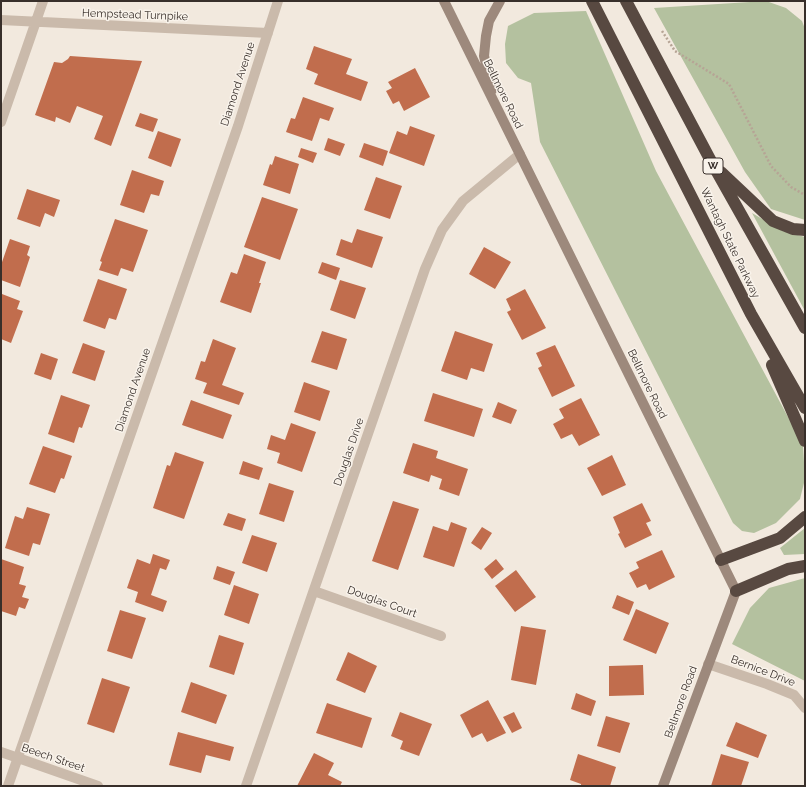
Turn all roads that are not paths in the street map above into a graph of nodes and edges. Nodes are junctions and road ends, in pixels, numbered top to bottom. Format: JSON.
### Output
{"nodes":[{"id":1,"x":43,"y":1,"type":"edge"},
{"id":2,"x":278,"y":1,"type":"edge"},
{"id":3,"x":444,"y":1,"type":"edge"},
{"id":4,"x":500,"y":1,"type":"edge"},
{"id":5,"x":592,"y":1,"type":"edge"},
{"id":6,"x":626,"y":1,"type":"edge"},
{"id":7,"x":1,"y":20,"type":"edge"},
{"id":8,"x":36,"y":23,"type":"junction"},
{"id":9,"x":268,"y":32,"type":"junction"},
{"id":10,"x":497,"y":110,"type":"junction"},
{"id":11,"x":1,"y":122,"type":"edge"},
{"id":12,"x":520,"y":154,"type":"junction"},
{"id":13,"x":712,"y":163,"type":"junction"},
{"id":14,"x":805,"y":230,"type":"edge"},
{"id":15,"x":750,"y":314,"type":"junction"},
{"id":16,"x":805,"y":328,"type":"edge"},
{"id":17,"x":805,"y":408,"type":"edge"},
{"id":18,"x":805,"y":441,"type":"edge"},
{"id":19,"x":805,"y":516,"type":"edge"},
{"id":20,"x":721,"y":560,"type":"junction"},
{"id":21,"x":805,"y":566,"type":"edge"},
{"id":22,"x":314,"y":591,"type":"junction"},
{"id":23,"x":736,"y":591,"type":"junction"},
{"id":24,"x":441,"y":636,"type":"dead end"},
{"id":25,"x":708,"y":664,"type":"junction"},
{"id":26,"x":805,"y":708,"type":"edge"},
{"id":27,"x":1,"y":752,"type":"edge"},
{"id":28,"x":18,"y":758,"type":"junction"},
{"id":29,"x":8,"y":786,"type":"edge"},
{"id":30,"x":98,"y":786,"type":"edge"},
{"id":31,"x":246,"y":786,"type":"edge"},
{"id":32,"x":663,"y":786,"type":"edge"}],
"edges":[{"from":1,"to":8,"type":"street"},
{"from":2,"to":9,"type":"street","name":"Diamond Avenue"},
{"from":3,"to":10,"type":"main road","name":"Bellmore Road"},
{"from":4,"to":10,"type":"main road"},
{"from":5,"to":15,"type":"highway","name":"Wantagh State Parkway"},
{"from":6,"to":13,"type":"highway","name":"Wantagh State Parkway","number":"W"},
{"from":7,"to":8,"type":"street","name":"Hempstead Turnpike"},
{"from":8,"to":9,"type":"street","name":"Hempstead Turnpike"},
{"from":8,"to":11,"type":"street"},
{"from":9,"to":28,"type":"street","name":"Diamond Avenue"},
{"from":10,"to":12,"type":"main road","name":"Bellmore Road"},
{"from":12,"to":20,"type":"main road","name":"Bellmore Road"},
{"from":12,"to":22,"type":"street","name":"Douglas Drive"},
{"from":13,"to":14,"type":"highway"},
{"from":13,"to":16,"type":"highway","name":"Wantagh State Parkway","number":"W"},
{"from":15,"to":17,"type":"highway","name":"Wantagh State Parkway"},
{"from":15,"to":18,"type":"highway"},
{"from":19,"to":20,"type":"highway"},
{"from":20,"to":23,"type":"main road","name":"Bellmore Road"},
{"from":21,"to":23,"type":"highway"},
{"from":22,"to":24,"type":"street","name":"Douglas Court"},
{"from":22,"to":31,"type":"street","name":"Douglas Drive"},
{"from":23,"to":25,"type":"main road","name":"Bellmore Road"},
{"from":25,"to":26,"type":"street","name":"Bernice Drive"},
{"from":25,"to":32,"type":"main road","name":"Bellmore Road"},
{"from":27,"to":28,"type":"street","name":"Beech Street"},
{"from":28,"to":29,"type":"street","name":"Diamond Avenue"},
{"from":28,"to":30,"type":"street","name":"Beech Street"}]}
